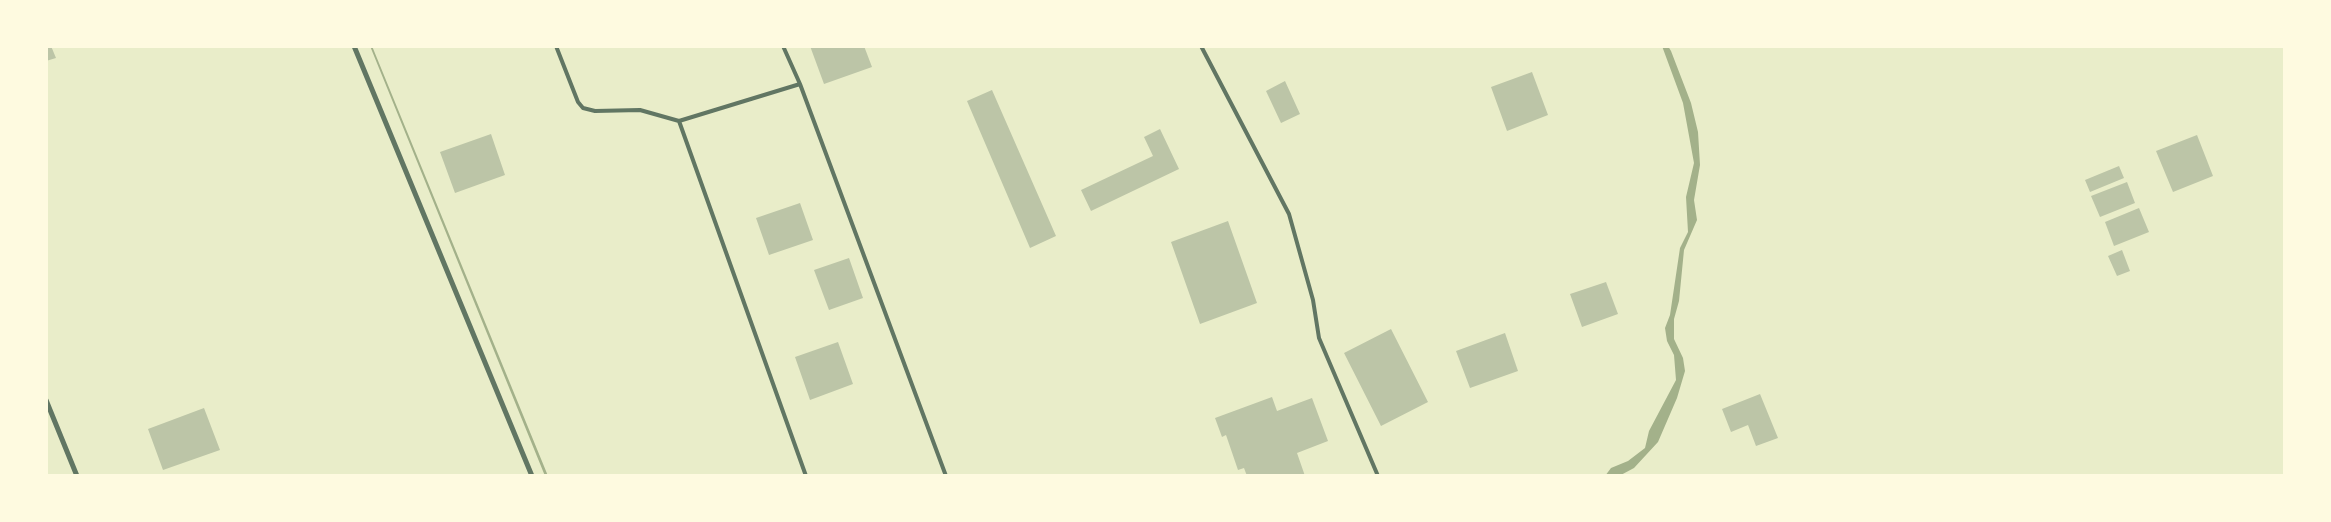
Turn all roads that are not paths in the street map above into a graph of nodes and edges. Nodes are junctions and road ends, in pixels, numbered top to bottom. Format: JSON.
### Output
{"nodes":[{"id":1,"x":354,"y":46,"type":"edge"},
{"id":2,"x":556,"y":46,"type":"edge"},
{"id":3,"x":783,"y":46,"type":"edge"},
{"id":4,"x":1201,"y":46,"type":"edge"},
{"id":5,"x":800,"y":84,"type":"junction"},
{"id":6,"x":679,"y":121,"type":"junction"},
{"id":7,"x":46,"y":400,"type":"edge"},
{"id":8,"x":77,"y":476,"type":"edge"},
{"id":9,"x":532,"y":476,"type":"edge"},
{"id":10,"x":806,"y":476,"type":"edge"},
{"id":11,"x":946,"y":476,"type":"edge"},
{"id":12,"x":1378,"y":476,"type":"edge"}],
"edges":[{"from":1,"to":9,"type":"street"},
{"from":2,"to":6,"type":"lane"},
{"from":3,"to":5,"type":"lane"},
{"from":4,"to":12,"type":"lane"},
{"from":5,"to":6,"type":"lane"},
{"from":5,"to":11,"type":"lane"},
{"from":6,"to":10,"type":"lane"},
{"from":7,"to":8,"type":"street"}]}
